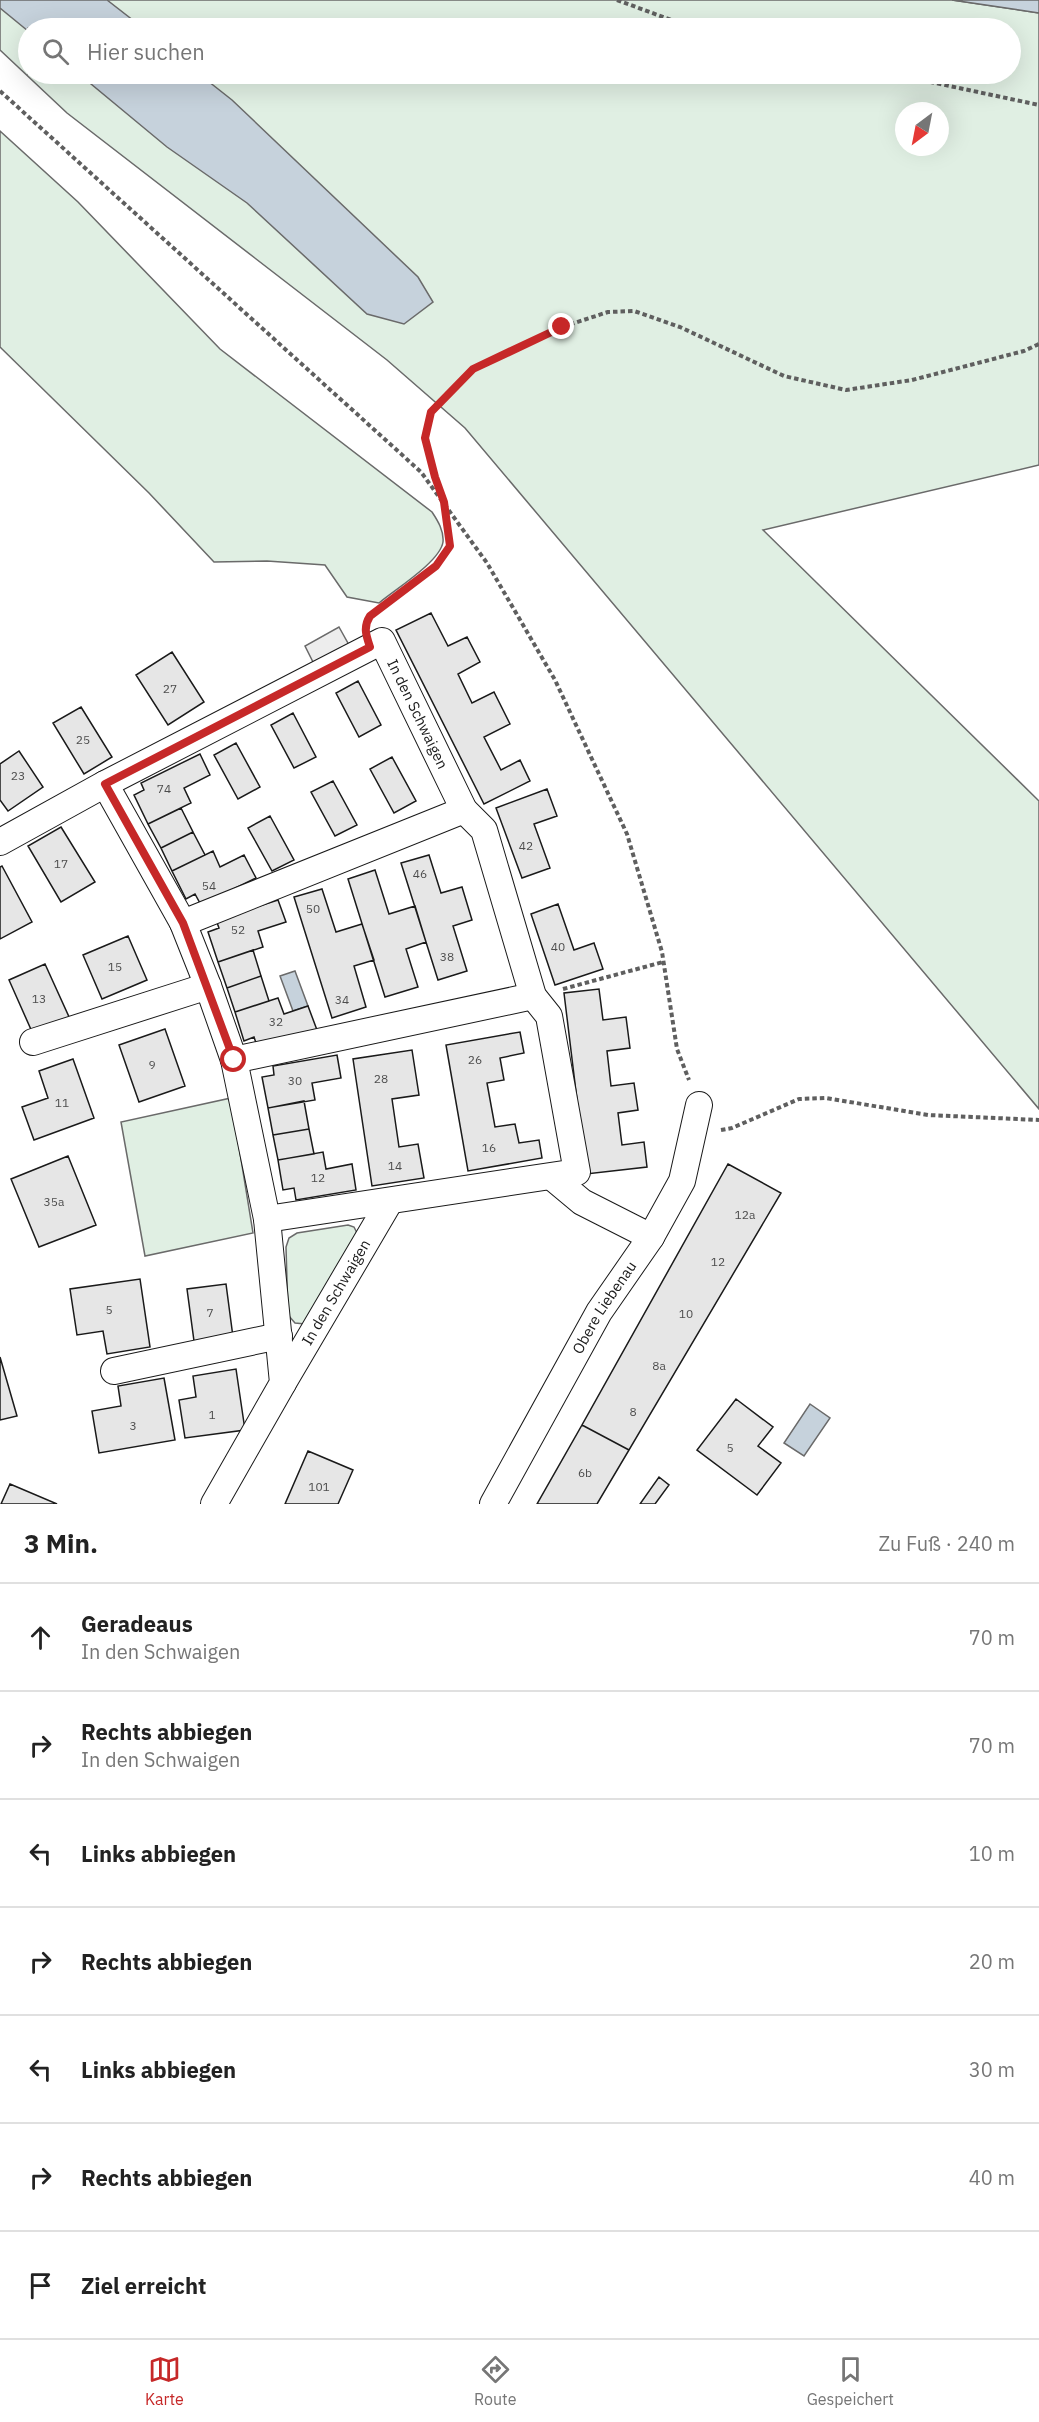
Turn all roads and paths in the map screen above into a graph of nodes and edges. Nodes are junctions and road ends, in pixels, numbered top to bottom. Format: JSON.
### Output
{"nodes":[{"id":1,"x":617,"y":0,"type":"edge"},
{"id":2,"x":661,"y":18,"type":"edge"},
{"id":3,"x":940,"y":84,"type":"edge"},
{"id":4,"x":0,"y":91,"type":"edge"},
{"id":5,"x":1039,"y":105,"type":"edge"},
{"id":6,"x":1039,"y":344,"type":"edge"},
{"id":7,"x":444,"y":502,"type":"junction"},
{"id":8,"x":370,"y":647,"type":"junction"},
{"id":9,"x":105,"y":784,"type":"junction"},
{"id":10,"x":464,"y":810,"type":"junction"},
{"id":11,"x":0,"y":842,"type":"edge"},
{"id":12,"x":183,"y":923,"type":"junction"},
{"id":13,"x":663,"y":962,"type":"junction"},
{"id":14,"x":208,"y":986,"type":"junction"},
{"id":15,"x":533,"y":996,"type":"junction"},
{"id":16,"x":33,"y":1042,"type":"dead end"},
{"id":17,"x":234,"y":1060,"type":"junction"},
{"id":18,"x":699,"y":1105,"type":"joint"},
{"id":19,"x":1039,"y":1120,"type":"edge"},
{"id":20,"x":692,"y":1135,"type":"junction"},
{"id":21,"x":552,"y":1177,"type":"junction"},
{"id":22,"x":390,"y":1201,"type":"junction"},
{"id":23,"x":267,"y":1219,"type":"junction"},
{"id":24,"x":651,"y":1237,"type":"junction"},
{"id":25,"x":279,"y":1336,"type":"junction"},
{"id":26,"x":114,"y":1371,"type":"dead end"},
{"id":27,"x":283,"y":1383,"type":"junction"},
{"id":28,"x":214,"y":1504,"type":"edge"},
{"id":29,"x":493,"y":1504,"type":"edge"}],
"edges":[{"from":1,"to":2,"type":"path"},
{"from":3,"to":5,"type":"path"},
{"from":4,"to":7,"type":"path"},
{"from":6,"to":7,"type":"path"},
{"from":7,"to":8,"type":"path"},
{"from":7,"to":13,"type":"path"},
{"from":8,"to":9,"type":"street"},
{"from":8,"to":10,"type":"street","name":"In den Schwaigen"},
{"from":9,"to":11,"type":"street"},
{"from":9,"to":12,"type":"street","name":"In den Schwaigen"},
{"from":10,"to":12,"type":"street"},
{"from":10,"to":15,"type":"street","name":"In den Schwaigen"},
{"from":12,"to":14,"type":"street","name":"In den Schwaigen"},
{"from":13,"to":15,"type":"path"},
{"from":13,"to":18,"type":"path"},
{"from":14,"to":16,"type":"street"},
{"from":14,"to":17,"type":"street","name":"In den Schwaigen"},
{"from":15,"to":17,"type":"street"},
{"from":15,"to":21,"type":"street","name":"In den Schwaigen"},
{"from":17,"to":23,"type":"street","name":"In den Schwaigen"},
{"from":18,"to":20,"type":"street","name":"Obere Liebenau"},
{"from":19,"to":20,"type":"path"},
{"from":20,"to":24,"type":"street","name":"Obere Liebenau"},
{"from":21,"to":22,"type":"street","name":"In den Schwaigen"},
{"from":21,"to":24,"type":"street"},
{"from":22,"to":23,"type":"street","name":"In den Schwaigen"},
{"from":22,"to":27,"type":"street","name":"In den Schwaigen"},
{"from":23,"to":25,"type":"street","name":"In den Schwaigen"},
{"from":24,"to":29,"type":"street","name":"Obere Liebenau"},
{"from":25,"to":26,"type":"street","name":"In den Schwaigen"},
{"from":25,"to":27,"type":"street","name":"In den Schwaigen"},
{"from":27,"to":28,"type":"street","name":"In den Schwaigen"}]}
